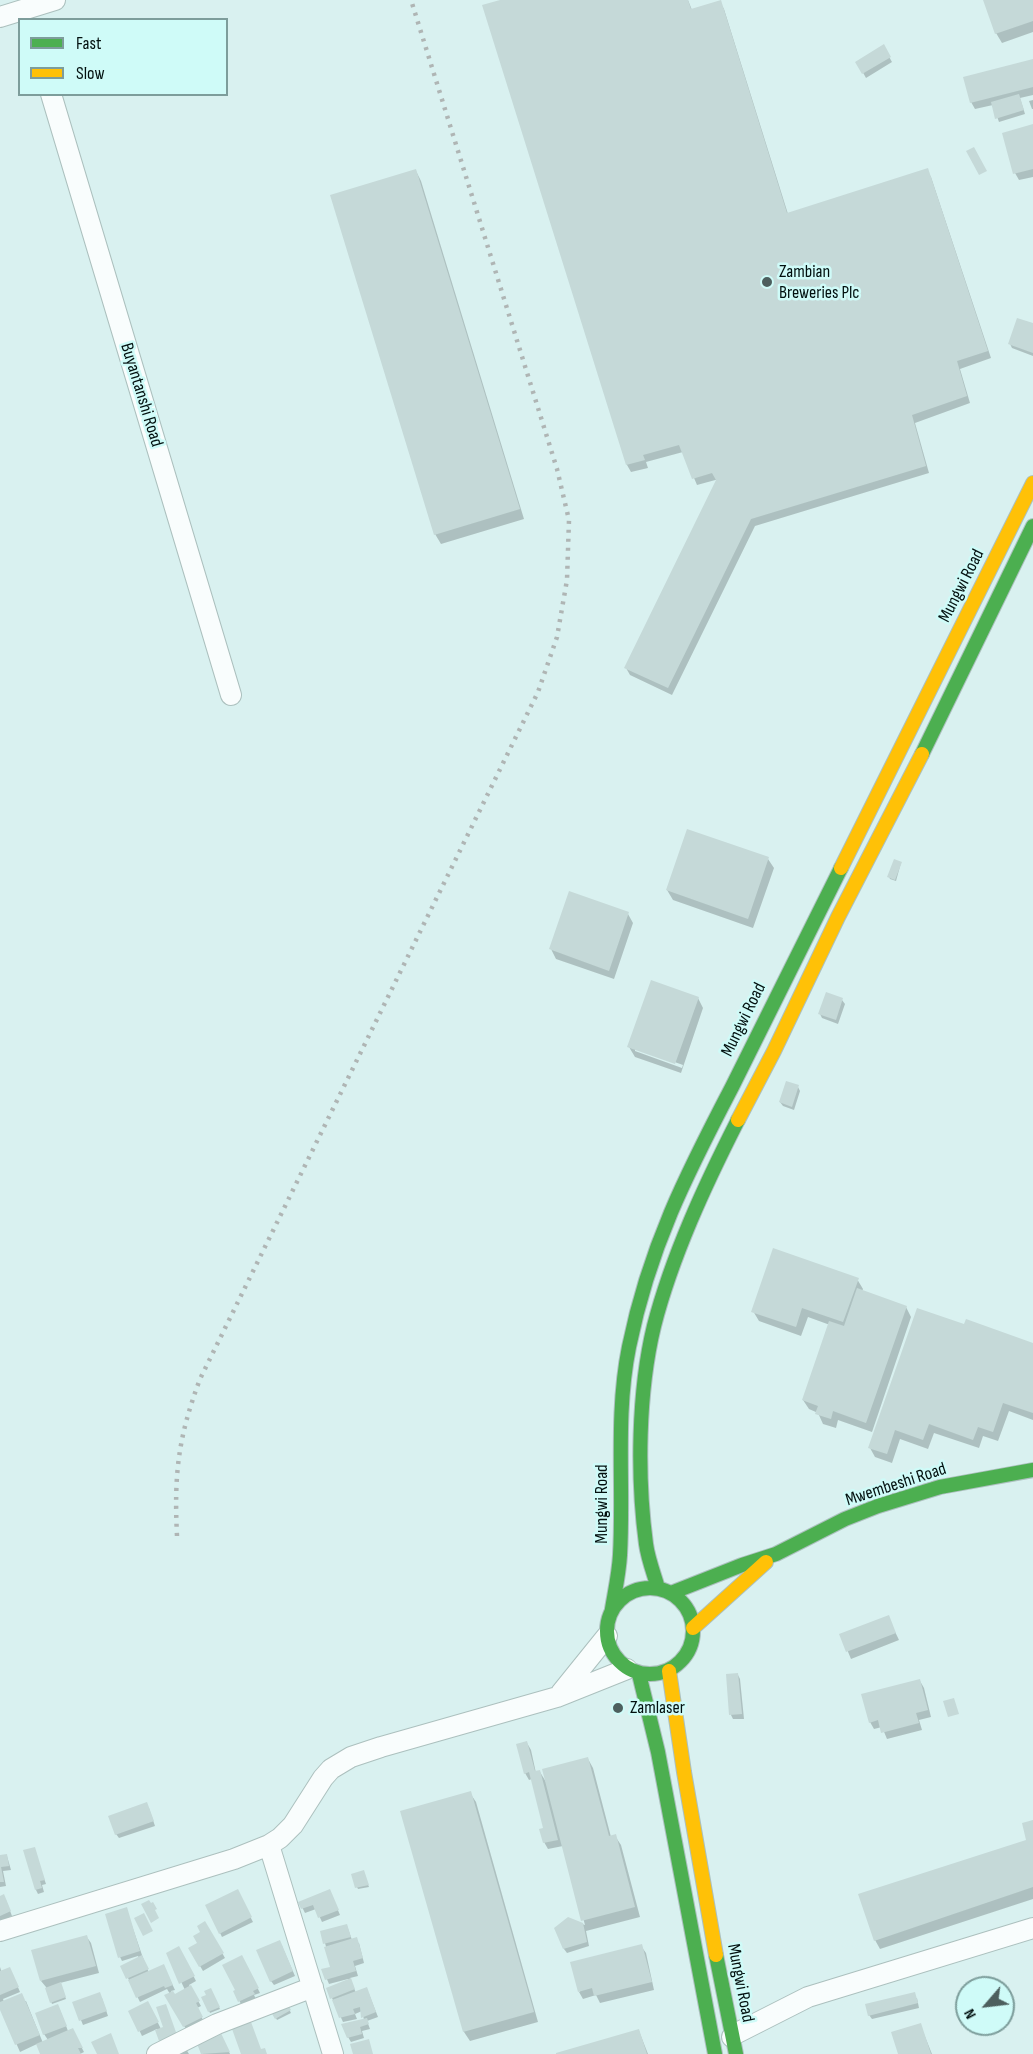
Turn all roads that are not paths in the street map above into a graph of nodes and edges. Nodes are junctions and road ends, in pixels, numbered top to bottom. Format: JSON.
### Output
{"nodes":[{"id":1,"x":55,"y":0,"type":"edge"},
{"id":2,"x":25,"y":9,"type":"edge"},
{"id":3,"x":0,"y":17,"type":"edge"},
{"id":4,"x":52,"y":96,"type":"edge"},
{"id":5,"x":1033,"y":483,"type":"edge"},
{"id":6,"x":1033,"y":526,"type":"edge"},
{"id":7,"x":231,"y":695,"type":"dead end"},
{"id":8,"x":820,"y":907,"type":"junction"},
{"id":9,"x":838,"y":917,"type":"junction"},
{"id":10,"x":1033,"y":1470,"type":"edge"},
{"id":11,"x":776,"y":1554,"type":"junction"},
{"id":12,"x":665,"y":1591,"type":"junction"},
{"id":13,"x":612,"y":1609,"type":"junction"},
{"id":14,"x":693,"y":1628,"type":"junction"},
{"id":15,"x":607,"y":1636,"type":"junction"},
{"id":16,"x":633,"y":1671,"type":"junction"},
{"id":17,"x":669,"y":1671,"type":"junction"},
{"id":18,"x":557,"y":1697,"type":"junction"},
{"id":19,"x":269,"y":1845,"type":"junction"},
{"id":20,"x":1033,"y":1928,"type":"edge"},
{"id":21,"x":0,"y":1931,"type":"edge"},
{"id":22,"x":313,"y":1987,"type":"junction"},
{"id":23,"x":734,"y":2046,"type":"edge"},
{"id":24,"x":157,"y":2054,"type":"edge"},
{"id":25,"x":333,"y":2054,"type":"edge"},
{"id":26,"x":715,"y":2054,"type":"edge"}],
"edges":[{"from":1,"to":2,"type":"street"},
{"from":2,"to":3,"type":"street"},
{"from":4,"to":7,"type":"street","name":"Buyantanshi Road"},
{"from":5,"to":8,"type":"main road","name":"Mungwi Road"},
{"from":6,"to":9,"type":"main road","name":"Mungwi Road"},
{"from":8,"to":9,"type":"main road"},
{"from":8,"to":13,"type":"main road","name":"Mungwi Road"},
{"from":9,"to":12,"type":"main road","name":"Mungwi Road"},
{"from":10,"to":11,"type":"main road","name":"Mwembeshi Road"},
{"from":11,"to":12,"type":"main road"},
{"from":11,"to":14,"type":"main road"},
{"from":12,"to":13,"type":"main road"},
{"from":12,"to":14,"type":"main road"},
{"from":13,"to":15,"type":"main road"},
{"from":14,"to":17,"type":"main road"},
{"from":15,"to":16,"type":"main road"},
{"from":15,"to":18,"type":"street"},
{"from":16,"to":17,"type":"main road"},
{"from":16,"to":18,"type":"street"},
{"from":16,"to":26,"type":"main road"},
{"from":17,"to":23,"type":"main road","name":"Mungwi Road"},
{"from":18,"to":19,"type":"street"},
{"from":19,"to":21,"type":"street"},
{"from":19,"to":22,"type":"street"},
{"from":20,"to":23,"type":"street"},
{"from":22,"to":24,"type":"street"},
{"from":22,"to":25,"type":"street"}]}
